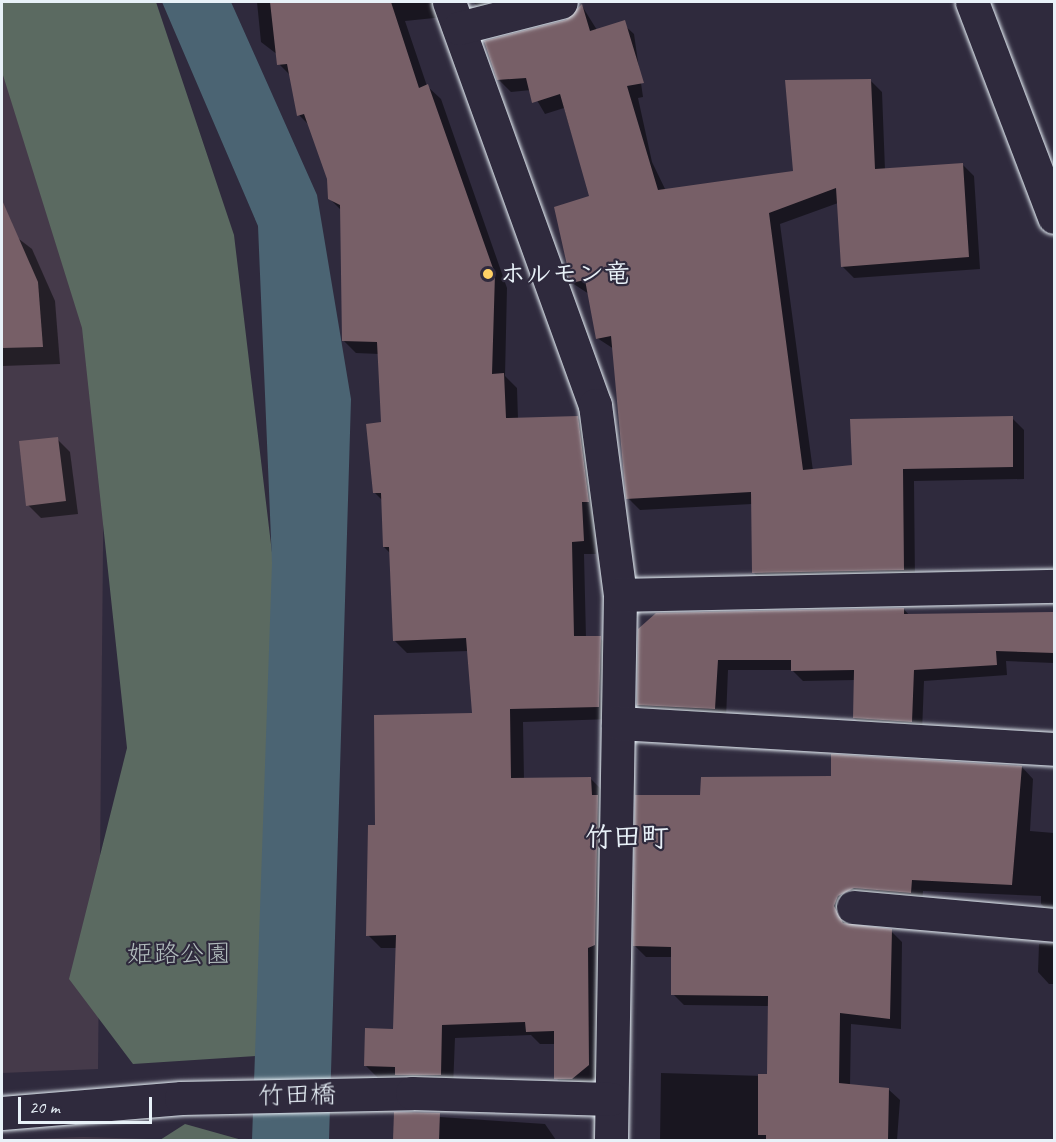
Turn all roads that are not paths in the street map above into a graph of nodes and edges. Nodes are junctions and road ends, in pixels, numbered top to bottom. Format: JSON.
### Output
{"nodes":[{"id":1,"x":561,"y":2,"type":"edge"},
{"id":2,"x":972,"y":2,"type":"edge"},
{"id":3,"x":454,"y":15,"type":"edge"},
{"id":4,"x":1054,"y":217,"type":"edge"},
{"id":5,"x":1054,"y":586,"type":"edge"},
{"id":6,"x":620,"y":595,"type":"junction"},
{"id":7,"x":618,"y":723,"type":"junction"},
{"id":8,"x":1054,"y":749,"type":"edge"},
{"id":9,"x":854,"y":907,"type":"dead end"},
{"id":10,"x":1054,"y":925,"type":"edge"},
{"id":11,"x":611,"y":1099,"type":"junction"},
{"id":12,"x":2,"y":1113,"type":"edge"},
{"id":13,"x":611,"y":1140,"type":"edge"}],
"edges":[{"from":1,"to":3,"type":"street"},
{"from":2,"to":4,"type":"street"},
{"from":3,"to":6,"type":"street"},
{"from":5,"to":6,"type":"street"},
{"from":6,"to":7,"type":"street"},
{"from":7,"to":8,"type":"street"},
{"from":7,"to":11,"type":"street"},
{"from":9,"to":10,"type":"street"},
{"from":11,"to":12,"type":"street","name":"竹田橋"},
{"from":11,"to":13,"type":"street"}]}
